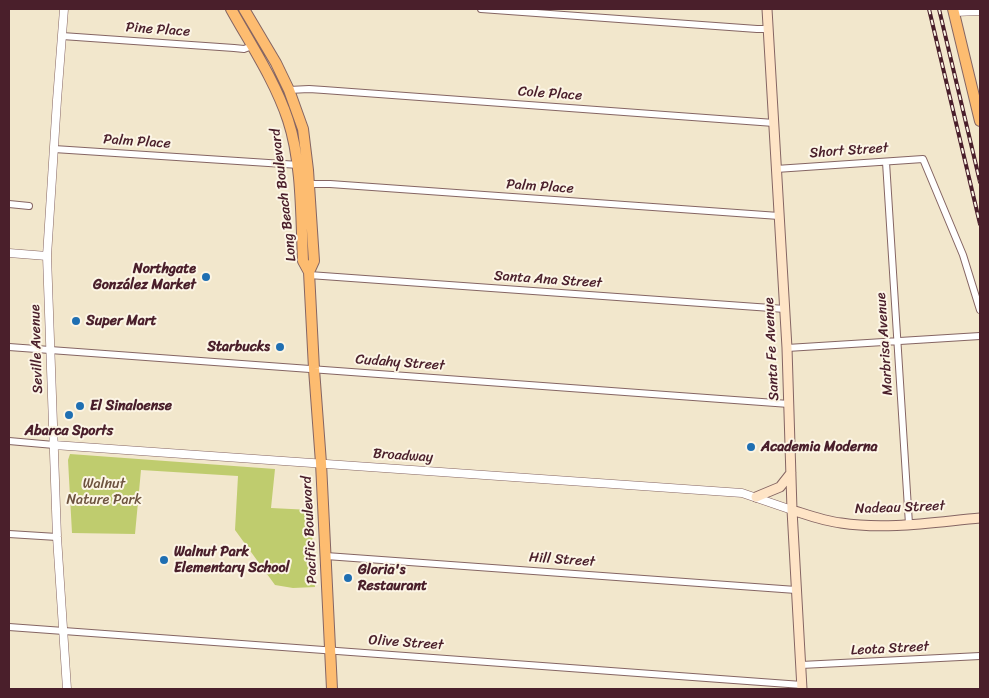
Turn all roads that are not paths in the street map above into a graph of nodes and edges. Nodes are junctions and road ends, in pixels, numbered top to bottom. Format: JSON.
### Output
{"nodes":[{"id":1,"x":64,"y":9,"type":"edge"},
{"id":2,"x":231,"y":9,"type":"edge"},
{"id":3,"x":244,"y":9,"type":"edge"},
{"id":4,"x":481,"y":9,"type":"edge"},
{"id":5,"x":767,"y":9,"type":"edge"},
{"id":6,"x":954,"y":10,"type":"edge"},
{"id":7,"x":980,"y":11,"type":"edge"},
{"id":8,"x":769,"y":29,"type":"junction"},
{"id":9,"x":62,"y":36,"type":"junction"},
{"id":10,"x":252,"y":46,"type":"junction"},
{"id":11,"x":289,"y":90,"type":"junction"},
{"id":12,"x":980,"y":121,"type":"edge"},
{"id":13,"x":774,"y":123,"type":"junction"},
{"id":14,"x":54,"y":148,"type":"junction"},
{"id":15,"x":886,"y":162,"type":"junction"},
{"id":16,"x":297,"y":165,"type":"junction"},
{"id":17,"x":308,"y":165,"type":"junction"},
{"id":18,"x":776,"y":169,"type":"junction"},
{"id":19,"x":304,"y":185,"type":"junction"},
{"id":20,"x":9,"y":204,"type":"edge"},
{"id":21,"x":29,"y":206,"type":"dead end"},
{"id":22,"x":779,"y":216,"type":"junction"},
{"id":23,"x":9,"y":253,"type":"edge"},
{"id":24,"x":47,"y":256,"type":"junction"},
{"id":25,"x":309,"y":274,"type":"junction"},
{"id":26,"x":785,"y":309,"type":"junction"},
{"id":27,"x":980,"y":310,"type":"edge"},
{"id":28,"x":980,"y":336,"type":"edge"},
{"id":29,"x":897,"y":340,"type":"junction"},
{"id":30,"x":9,"y":347,"type":"edge"},
{"id":31,"x":787,"y":348,"type":"junction"},
{"id":32,"x":50,"y":350,"type":"junction"},
{"id":33,"x":314,"y":369,"type":"junction"},
{"id":34,"x":788,"y":404,"type":"junction"},
{"id":35,"x":9,"y":441,"type":"edge"},
{"id":36,"x":54,"y":445,"type":"junction"},
{"id":37,"x":321,"y":463,"type":"junction"},
{"id":38,"x":791,"y":473,"type":"junction"},
{"id":39,"x":756,"y":496,"type":"junction"},
{"id":40,"x":792,"y":510,"type":"junction"},
{"id":41,"x":980,"y":518,"type":"edge"},
{"id":42,"x":909,"y":524,"type":"junction"},
{"id":43,"x":9,"y":534,"type":"edge"},
{"id":44,"x":57,"y":537,"type":"junction"},
{"id":45,"x":326,"y":556,"type":"junction"},
{"id":46,"x":796,"y":590,"type":"junction"},
{"id":47,"x":9,"y":627,"type":"edge"},
{"id":48,"x":64,"y":631,"type":"junction"},
{"id":49,"x":330,"y":650,"type":"junction"},
{"id":50,"x":980,"y":656,"type":"edge"},
{"id":51,"x":801,"y":666,"type":"junction"},
{"id":52,"x":802,"y":687,"type":"edge"},
{"id":53,"x":67,"y":689,"type":"edge"},
{"id":54,"x":332,"y":689,"type":"edge"}],
"edges":[{"from":1,"to":9,"type":"street","name":"Seville Avenue"},
{"from":2,"to":10,"type":"main road","name":"Long Beach Boulevard"},
{"from":3,"to":11,"type":"main road","name":"Long Beach Boulevard"},
{"from":4,"to":8,"type":"street"},
{"from":5,"to":8,"type":"main road","name":"Santa Fe Avenue"},
{"from":6,"to":7,"type":"street"},
{"from":6,"to":12,"type":"main road"},
{"from":8,"to":13,"type":"main road","name":"Santa Fe Avenue"},
{"from":9,"to":10,"type":"street","name":"Pine Place"},
{"from":9,"to":14,"type":"street","name":"Seville Avenue"},
{"from":10,"to":16,"type":"main road","name":"Long Beach Boulevard"},
{"from":11,"to":13,"type":"street","name":"Cole Place"},
{"from":11,"to":17,"type":"main road","name":"Long Beach Boulevard"},
{"from":13,"to":18,"type":"main road","name":"Santa Fe Avenue"},
{"from":14,"to":16,"type":"street","name":"Palm Place"},
{"from":14,"to":24,"type":"street","name":"Seville Avenue"},
{"from":15,"to":18,"type":"street","name":"Short Street"},
{"from":15,"to":27,"type":"street","name":"Short Street"},
{"from":15,"to":29,"type":"street","name":"Marbrisa Avenue"},
{"from":16,"to":17,"type":"street","name":"Palm Place"},
{"from":16,"to":19,"type":"main road","name":"Long Beach Boulevard"},
{"from":17,"to":19,"type":"main road","name":"Long Beach Boulevard"},
{"from":18,"to":22,"type":"main road","name":"Santa Fe Avenue"},
{"from":19,"to":22,"type":"street","name":"Palm Place"},
{"from":19,"to":25,"type":"main road","name":"Long Beach Boulevard"},
{"from":20,"to":21,"type":"street"},
{"from":22,"to":26,"type":"main road","name":"Santa Fe Avenue"},
{"from":23,"to":24,"type":"street"},
{"from":24,"to":32,"type":"street","name":"Seville Avenue"},
{"from":25,"to":26,"type":"street","name":"Santa Ana Street"},
{"from":25,"to":33,"type":"main road","name":"Long Beach Boulevard"},
{"from":26,"to":31,"type":"main road","name":"Santa Fe Avenue"},
{"from":28,"to":29,"type":"street"},
{"from":29,"to":31,"type":"street"},
{"from":29,"to":42,"type":"street","name":"Marbrisa Avenue"},
{"from":30,"to":32,"type":"street","name":"Cudahy Street"},
{"from":31,"to":34,"type":"main road","name":"Santa Fe Avenue"},
{"from":32,"to":33,"type":"street","name":"Cudahy Street"},
{"from":32,"to":36,"type":"street","name":"Seville Avenue"},
{"from":33,"to":34,"type":"street","name":"Cudahy Street"},
{"from":33,"to":37,"type":"main road","name":"Pacific Boulevard"},
{"from":34,"to":38,"type":"main road","name":"Santa Fe Avenue"},
{"from":35,"to":36,"type":"street","name":"Broadway"},
{"from":36,"to":37,"type":"street","name":"Broadway"},
{"from":36,"to":44,"type":"street","name":"Seville Avenue"},
{"from":37,"to":39,"type":"street","name":"Broadway"},
{"from":37,"to":45,"type":"main road","name":"Pacific Boulevard"},
{"from":38,"to":39,"type":"main road"},
{"from":38,"to":40,"type":"main road","name":"Santa Fe Avenue"},
{"from":39,"to":40,"type":"street","name":"Broadway"},
{"from":40,"to":42,"type":"main road","name":"Nadeau Street"},
{"from":40,"to":46,"type":"main road","name":"Santa Fe Avenue"},
{"from":41,"to":42,"type":"main road","name":"Nadeau Street"},
{"from":43,"to":44,"type":"street"},
{"from":44,"to":48,"type":"street","name":"Seville Avenue"},
{"from":45,"to":46,"type":"street","name":"Hill Street"},
{"from":45,"to":49,"type":"main road","name":"Pacific Boulevard"},
{"from":46,"to":51,"type":"main road","name":"Santa Fe Avenue"},
{"from":47,"to":48,"type":"street","name":"Olive Street"},
{"from":48,"to":49,"type":"street","name":"Olive Street"},
{"from":48,"to":53,"type":"street","name":"Seville Avenue"},
{"from":49,"to":52,"type":"street","name":"Olive Street"},
{"from":49,"to":54,"type":"main road","name":"Pacific Boulevard"},
{"from":50,"to":51,"type":"street","name":"Leota Street"},
{"from":51,"to":52,"type":"main road","name":"Santa Fe Avenue"}]}
